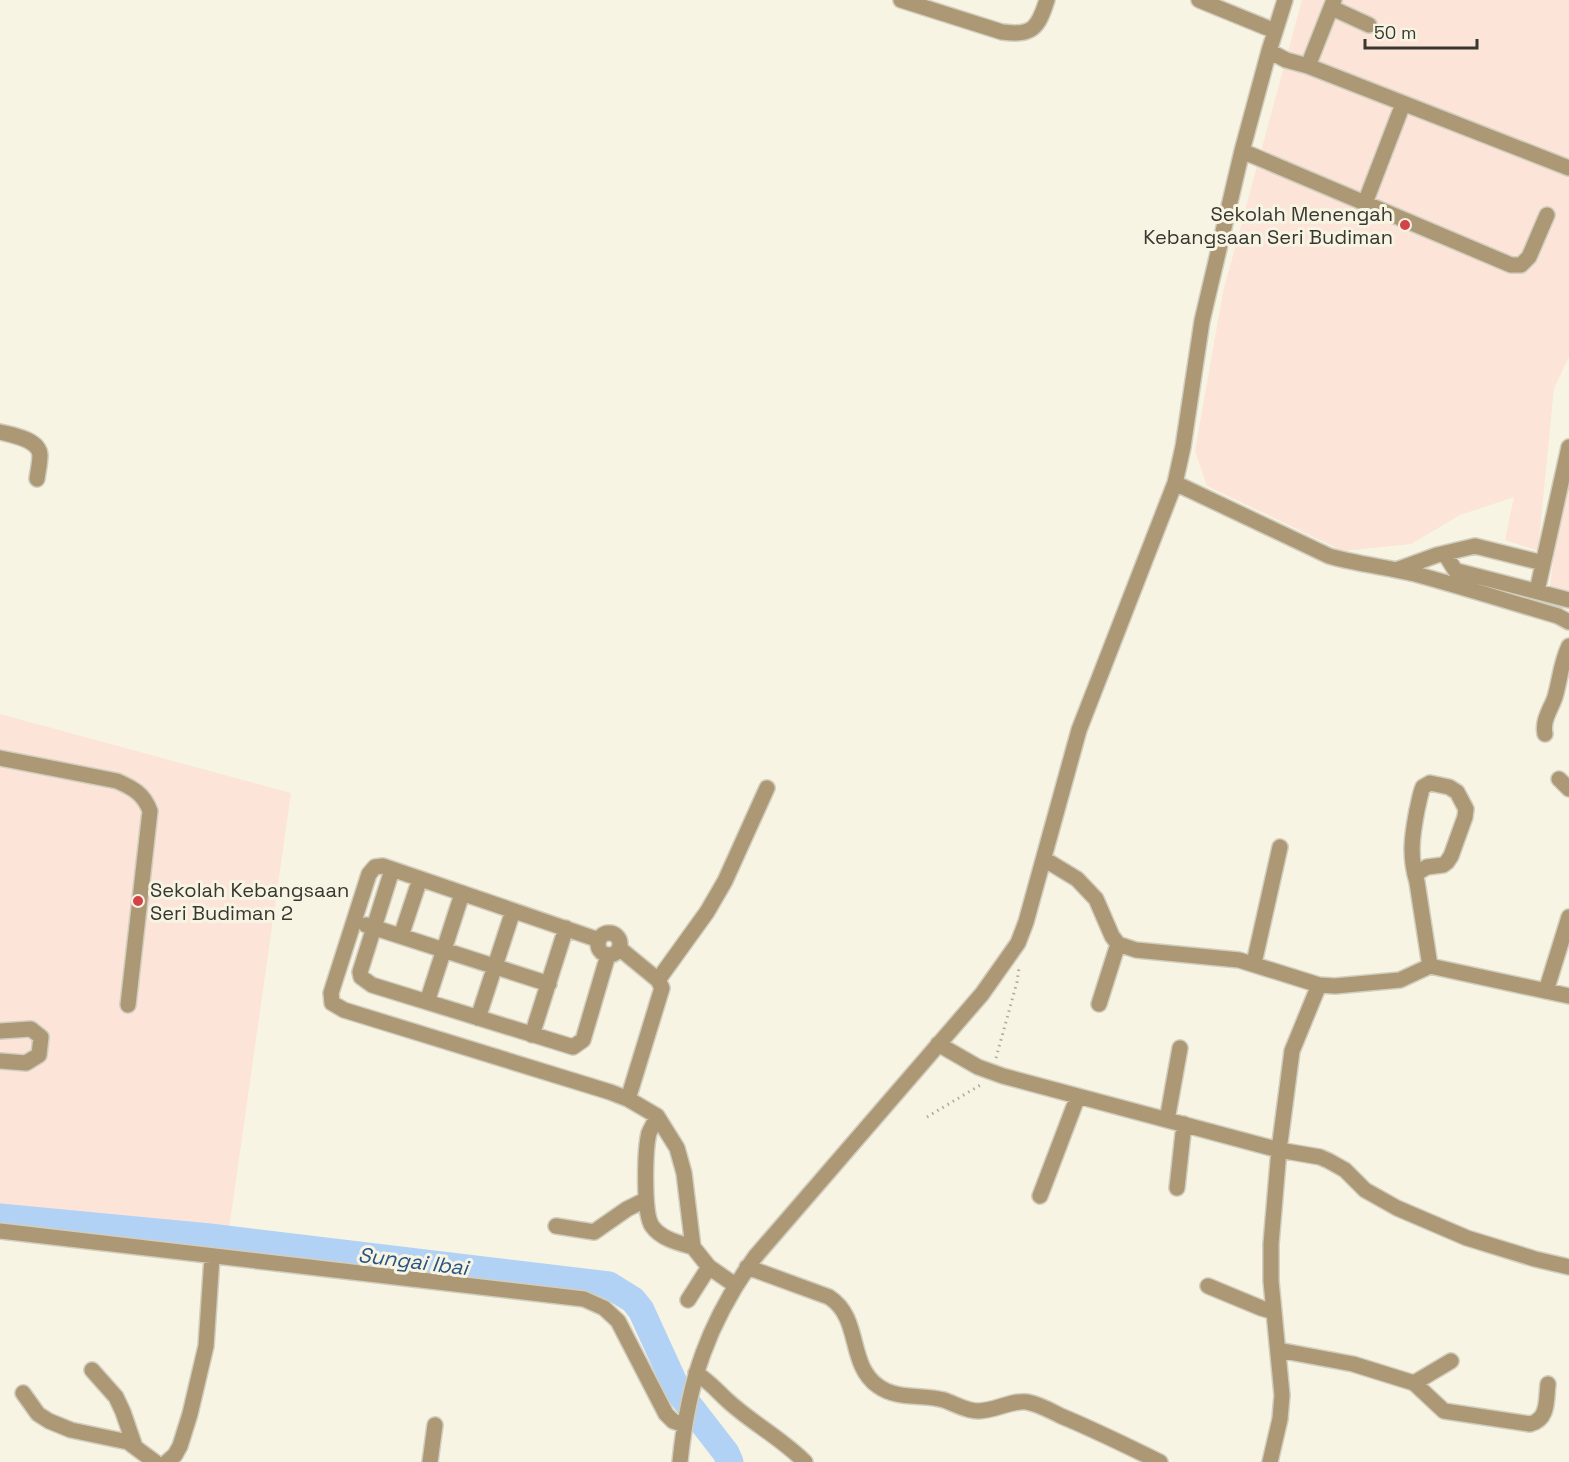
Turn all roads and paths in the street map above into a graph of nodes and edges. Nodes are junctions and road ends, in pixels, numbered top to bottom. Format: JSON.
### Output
{"nodes":[{"id":1,"x":901,"y":0,"type":"edge"},
{"id":2,"x":1047,"y":0,"type":"edge"},
{"id":3,"x":1199,"y":0,"type":"edge"},
{"id":4,"x":1285,"y":0,"type":"edge"},
{"id":5,"x":1333,"y":4,"type":"edge"},
{"id":6,"x":1369,"y":25,"type":"dead end"},
{"id":7,"x":1275,"y":31,"type":"junction"},
{"id":8,"x":1269,"y":51,"type":"junction"},
{"id":9,"x":1308,"y":66,"type":"junction"},
{"id":10,"x":1403,"y":104,"type":"junction"},
{"id":11,"x":1242,"y":152,"type":"junction"},
{"id":12,"x":1569,"y":168,"type":"edge"},
{"id":13,"x":1365,"y":203,"type":"junction"},
{"id":14,"x":1547,"y":215,"type":"dead end"},
{"id":15,"x":0,"y":432,"type":"edge"},
{"id":16,"x":1569,"y":447,"type":"edge"},
{"id":17,"x":37,"y":479,"type":"dead end"},
{"id":18,"x":1175,"y":483,"type":"junction"},
{"id":19,"x":1445,"y":554,"type":"junction"},
{"id":20,"x":1543,"y":563,"type":"junction"},
{"id":21,"x":1396,"y":570,"type":"junction"},
{"id":22,"x":1452,"y":577,"type":"junction"},
{"id":23,"x":1536,"y":591,"type":"junction"},
{"id":24,"x":1569,"y":600,"type":"edge"},
{"id":25,"x":1569,"y":622,"type":"edge"},
{"id":26,"x":1569,"y":646,"type":"edge"},
{"id":27,"x":1545,"y":734,"type":"dead end"},
{"id":28,"x":0,"y":758,"type":"edge"},
{"id":29,"x":767,"y":788,"type":"dead end"},
{"id":30,"x":1280,"y":847,"type":"dead end"},
{"id":31,"x":1044,"y":860,"type":"junction"},
{"id":32,"x":392,"y":870,"type":"junction"},
{"id":33,"x":1415,"y":874,"type":"junction"},
{"id":34,"x":420,"y":879,"type":"junction"},
{"id":35,"x":462,"y":894,"type":"junction"},
{"id":36,"x":513,"y":910,"type":"junction"},
{"id":37,"x":1569,"y":917,"type":"edge"},
{"id":38,"x":354,"y":921,"type":"junction"},
{"id":39,"x":374,"y":927,"type":"junction"},
{"id":40,"x":566,"y":928,"type":"junction"},
{"id":41,"x":401,"y":936,"type":"junction"},
{"id":42,"x":1018,"y":942,"type":"junction"},
{"id":43,"x":1118,"y":944,"type":"junction"},
{"id":44,"x":444,"y":950,"type":"junction"},
{"id":45,"x":614,"y":952,"type":"junction"},
{"id":46,"x":1254,"y":963,"type":"junction"},
{"id":47,"x":495,"y":966,"type":"junction"},
{"id":48,"x":1430,"y":966,"type":"junction"},
{"id":49,"x":658,"y":980,"type":"junction"},
{"id":50,"x":549,"y":984,"type":"junction"},
{"id":51,"x":1319,"y":986,"type":"junction"},
{"id":52,"x":1546,"y":991,"type":"junction"},
{"id":53,"x":1569,"y":996,"type":"edge"},
{"id":54,"x":427,"y":1002,"type":"junction"},
{"id":55,"x":1099,"y":1004,"type":"dead end"},
{"id":56,"x":128,"y":1005,"type":"dead end"},
{"id":57,"x":478,"y":1018,"type":"junction"},
{"id":58,"x":0,"y":1031,"type":"edge"},
{"id":59,"x":532,"y":1035,"type":"junction"},
{"id":60,"x":938,"y":1044,"type":"junction"},
{"id":61,"x":1180,"y":1048,"type":"dead end"},
{"id":62,"x":0,"y":1061,"type":"edge"},
{"id":63,"x":992,"y":1072,"type":"junction"},
{"id":64,"x":1078,"y":1096,"type":"junction"},
{"id":65,"x":628,"y":1099,"type":"junction"},
{"id":66,"x":657,"y":1116,"type":"junction"},
{"id":67,"x":927,"y":1117,"type":"dead end"},
{"id":68,"x":1167,"y":1120,"type":"junction"},
{"id":69,"x":1184,"y":1124,"type":"junction"},
{"id":70,"x":1279,"y":1150,"type":"junction"},
{"id":71,"x":1177,"y":1188,"type":"dead end"},
{"id":72,"x":1040,"y":1196,"type":"dead end"},
{"id":73,"x":645,"y":1200,"type":"junction"},
{"id":74,"x":556,"y":1227,"type":"dead end"},
{"id":75,"x":0,"y":1231,"type":"edge"},
{"id":76,"x":693,"y":1247,"type":"junction"},
{"id":77,"x":213,"y":1257,"type":"junction"},
{"id":78,"x":709,"y":1266,"type":"junction"},
{"id":79,"x":747,"y":1267,"type":"junction"},
{"id":80,"x":1569,"y":1267,"type":"edge"},
{"id":81,"x":735,"y":1285,"type":"junction"},
{"id":82,"x":1208,"y":1286,"type":"dead end"},
{"id":83,"x":688,"y":1300,"type":"dead end"},
{"id":84,"x":1274,"y":1312,"type":"junction"},
{"id":85,"x":1278,"y":1350,"type":"junction"},
{"id":86,"x":1451,"y":1362,"type":"dead end"},
{"id":87,"x":92,"y":1370,"type":"dead end"},
{"id":88,"x":696,"y":1374,"type":"junction"},
{"id":89,"x":1414,"y":1383,"type":"junction"},
{"id":90,"x":1548,"y":1384,"type":"dead end"},
{"id":91,"x":23,"y":1393,"type":"dead end"},
{"id":92,"x":435,"y":1425,"type":"dead end"},
{"id":93,"x":684,"y":1425,"type":"junction"},
{"id":94,"x":135,"y":1447,"type":"junction"},
{"id":95,"x":684,"y":1460,"type":"edge"},
{"id":96,"x":155,"y":1462,"type":"edge"},
{"id":97,"x":167,"y":1462,"type":"edge"},
{"id":98,"x":430,"y":1462,"type":"edge"},
{"id":99,"x":805,"y":1462,"type":"edge"},
{"id":100,"x":1160,"y":1462,"type":"edge"},
{"id":101,"x":1270,"y":1462,"type":"edge"}],
"edges":[{"from":1,"to":2,"type":"street"},
{"from":3,"to":7,"type":"street"},
{"from":4,"to":7,"type":"street"},
{"from":5,"to":6,"type":"street"},
{"from":5,"to":9,"type":"street"},
{"from":7,"to":8,"type":"street"},
{"from":8,"to":9,"type":"street"},
{"from":8,"to":11,"type":"street"},
{"from":9,"to":10,"type":"street"},
{"from":10,"to":12,"type":"street"},
{"from":10,"to":13,"type":"street"},
{"from":11,"to":13,"type":"street"},
{"from":11,"to":18,"type":"street"},
{"from":13,"to":14,"type":"street"},
{"from":15,"to":17,"type":"street"},
{"from":16,"to":20,"type":"street"},
{"from":18,"to":21,"type":"street"},
{"from":18,"to":31,"type":"street"},
{"from":19,"to":20,"type":"street"},
{"from":19,"to":21,"type":"street"},
{"from":19,"to":22,"type":"street"},
{"from":20,"to":23,"type":"street"},
{"from":21,"to":22,"type":"street"},
{"from":22,"to":23,"type":"street"},
{"from":22,"to":25,"type":"street"},
{"from":23,"to":24,"type":"street"},
{"from":26,"to":27,"type":"street"},
{"from":28,"to":56,"type":"street"},
{"from":29,"to":49,"type":"street"},
{"from":30,"to":46,"type":"street"},
{"from":31,"to":42,"type":"street"},
{"from":31,"to":43,"type":"street"},
{"from":32,"to":34,"type":"street"},
{"from":32,"to":38,"type":"street"},
{"from":32,"to":39,"type":"street"},
{"from":33,"to":33,"type":"street"},
{"from":33,"to":48,"type":"street"},
{"from":34,"to":35,"type":"street"},
{"from":34,"to":41,"type":"street"},
{"from":35,"to":36,"type":"street"},
{"from":35,"to":44,"type":"street"},
{"from":36,"to":40,"type":"street"},
{"from":36,"to":47,"type":"street"},
{"from":37,"to":52,"type":"street"},
{"from":38,"to":39,"type":"street"},
{"from":38,"to":65,"type":"street"},
{"from":39,"to":41,"type":"street"},
{"from":39,"to":54,"type":"street"},
{"from":40,"to":45,"type":"street"},
{"from":40,"to":50,"type":"street"},
{"from":41,"to":44,"type":"street"},
{"from":42,"to":60,"type":"street"},
{"from":42,"to":63,"type":"path"},
{"from":43,"to":46,"type":"street"},
{"from":43,"to":55,"type":"street"},
{"from":44,"to":47,"type":"street"},
{"from":44,"to":54,"type":"street"},
{"from":45,"to":49,"type":"street"},
{"from":45,"to":59,"type":"street"},
{"from":46,"to":51,"type":"street"},
{"from":47,"to":50,"type":"street"},
{"from":47,"to":57,"type":"street"},
{"from":48,"to":51,"type":"street"},
{"from":48,"to":52,"type":"street"},
{"from":49,"to":65,"type":"street"},
{"from":50,"to":59,"type":"street"},
{"from":51,"to":70,"type":"street"},
{"from":52,"to":53,"type":"street"},
{"from":54,"to":57,"type":"street"},
{"from":57,"to":59,"type":"street"},
{"from":58,"to":62,"type":"street"},
{"from":60,"to":63,"type":"street"},
{"from":60,"to":79,"type":"street"},
{"from":61,"to":68,"type":"street"},
{"from":63,"to":64,"type":"street"},
{"from":63,"to":67,"type":"path"},
{"from":64,"to":68,"type":"street"},
{"from":64,"to":72,"type":"street"},
{"from":65,"to":66,"type":"street"},
{"from":66,"to":73,"type":"street"},
{"from":66,"to":76,"type":"street"},
{"from":68,"to":69,"type":"street"},
{"from":69,"to":70,"type":"street"},
{"from":69,"to":71,"type":"street"},
{"from":70,"to":80,"type":"street"},
{"from":70,"to":84,"type":"street"},
{"from":73,"to":74,"type":"street"},
{"from":73,"to":76,"type":"street"},
{"from":75,"to":77,"type":"street"},
{"from":76,"to":78,"type":"street"},
{"from":77,"to":93,"type":"street"},
{"from":77,"to":97,"type":"street"},
{"from":78,"to":81,"type":"street"},
{"from":78,"to":83,"type":"street"},
{"from":79,"to":81,"type":"street"},
{"from":79,"to":100,"type":"street"},
{"from":81,"to":88,"type":"street"},
{"from":82,"to":84,"type":"street"},
{"from":84,"to":85,"type":"street"},
{"from":85,"to":89,"type":"street"},
{"from":85,"to":101,"type":"street"},
{"from":86,"to":89,"type":"street"},
{"from":87,"to":94,"type":"street"},
{"from":88,"to":93,"type":"street"},
{"from":88,"to":99,"type":"street"},
{"from":89,"to":90,"type":"street"},
{"from":91,"to":94,"type":"street"},
{"from":92,"to":98,"type":"street"},
{"from":93,"to":95,"type":"street"},
{"from":94,"to":96,"type":"street"}]}
